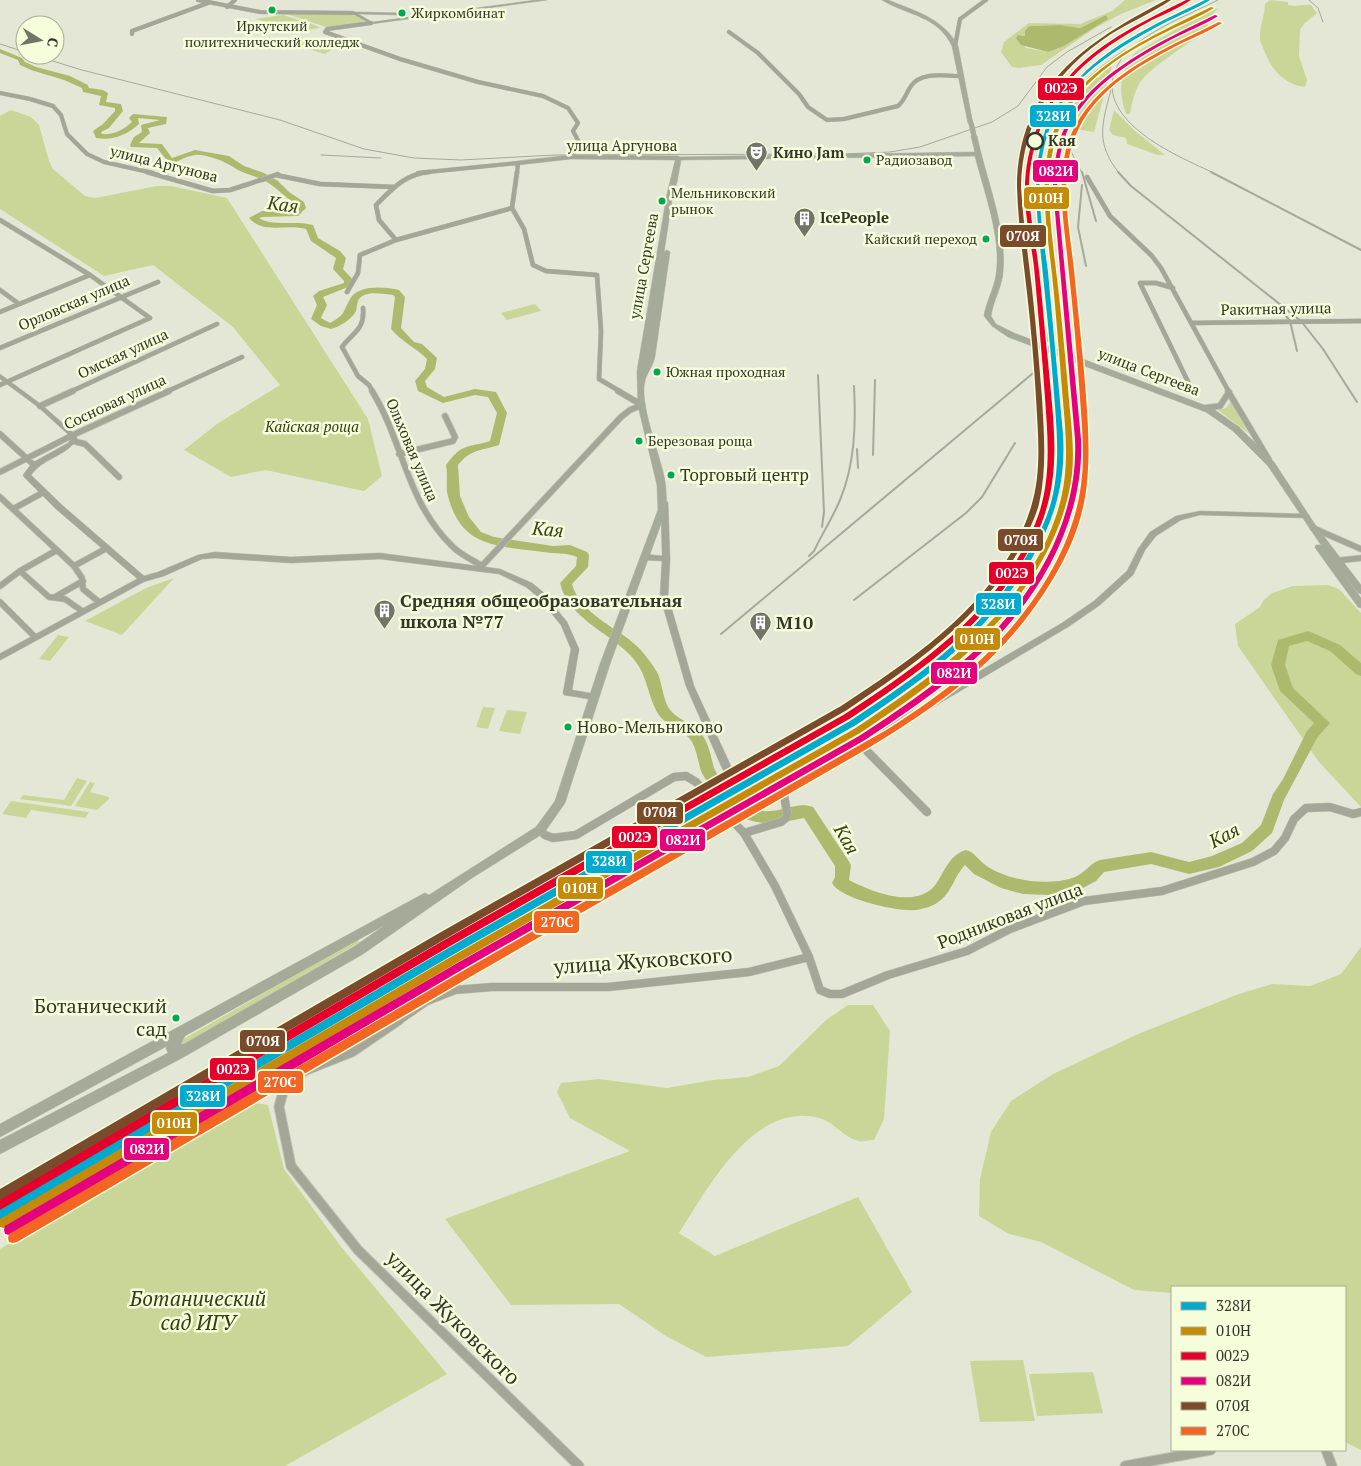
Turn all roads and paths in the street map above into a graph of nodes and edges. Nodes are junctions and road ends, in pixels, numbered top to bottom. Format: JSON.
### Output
{"nodes":[{"id":1,"x":198,"y":0,"type":"edge"},
{"id":2,"x":235,"y":0,"type":"edge"},
{"id":3,"x":545,"y":0,"type":"edge"},
{"id":4,"x":884,"y":0,"type":"edge"},
{"id":5,"x":986,"y":0,"type":"edge"},
{"id":6,"x":209,"y":2,"type":"junction"},
{"id":7,"x":511,"y":2,"type":"edge"},
{"id":8,"x":227,"y":6,"type":"junction"},
{"id":9,"x":353,"y":13,"type":"junction"},
{"id":10,"x":430,"y":15,"type":"junction"},
{"id":11,"x":372,"y":23,"type":"junction"},
{"id":12,"x":729,"y":32,"type":"dead end"},
{"id":13,"x":132,"y":34,"type":"dead end"},
{"id":14,"x":955,"y":46,"type":"junction"},
{"id":15,"x":961,"y":76,"type":"junction"},
{"id":16,"x":0,"y":93,"type":"edge"},
{"id":17,"x":977,"y":154,"type":"junction"},
{"id":18,"x":571,"y":157,"type":"junction"},
{"id":19,"x":678,"y":158,"type":"junction"},
{"id":20,"x":518,"y":163,"type":"junction"},
{"id":21,"x":1087,"y":176,"type":"dead end"},
{"id":22,"x":262,"y":180,"type":"junction"},
{"id":23,"x":674,"y":182,"type":"junction"},
{"id":24,"x":394,"y":187,"type":"junction"},
{"id":25,"x":512,"y":208,"type":"junction"},
{"id":26,"x":0,"y":220,"type":"edge"},
{"id":27,"x":396,"y":240,"type":"junction"},
{"id":28,"x":90,"y":275,"type":"junction"},
{"id":29,"x":158,"y":282,"type":"dead end"},
{"id":30,"x":1173,"y":288,"type":"junction"},
{"id":31,"x":0,"y":290,"type":"edge"},
{"id":32,"x":347,"y":292,"type":"dead end"},
{"id":33,"x":120,"y":296,"type":"junction"},
{"id":34,"x":19,"y":304,"type":"junction"},
{"id":35,"x":363,"y":308,"type":"dead end"},
{"id":36,"x":0,"y":312,"type":"edge"},
{"id":37,"x":1361,"y":322,"type":"edge"},
{"id":38,"x":1192,"y":323,"type":"junction"},
{"id":39,"x":217,"y":324,"type":"dead end"},
{"id":40,"x":0,"y":348,"type":"edge"},
{"id":41,"x":242,"y":357,"type":"dead end"},
{"id":42,"x":0,"y":376,"type":"edge"},
{"id":43,"x":642,"y":380,"type":"junction"},
{"id":44,"x":8,"y":382,"type":"junction"},
{"id":45,"x":0,"y":385,"type":"edge"},
{"id":46,"x":1192,"y":390,"type":"dead end"},
{"id":47,"x":1229,"y":392,"type":"junction"},
{"id":48,"x":642,"y":405,"type":"junction"},
{"id":49,"x":40,"y":406,"type":"junction"},
{"id":50,"x":1204,"y":408,"type":"junction"},
{"id":51,"x":445,"y":416,"type":"dead end"},
{"id":52,"x":1252,"y":431,"type":"junction"},
{"id":53,"x":1,"y":438,"type":"edge"},
{"id":54,"x":73,"y":438,"type":"junction"},
{"id":55,"x":1249,"y":442,"type":"junction"},
{"id":56,"x":399,"y":454,"type":"junction"},
{"id":57,"x":28,"y":458,"type":"junction"},
{"id":58,"x":1272,"y":464,"type":"junction"},
{"id":59,"x":34,"y":465,"type":"junction"},
{"id":60,"x":0,"y":472,"type":"edge"},
{"id":61,"x":120,"y":477,"type":"dead end"},
{"id":62,"x":44,"y":492,"type":"junction"},
{"id":63,"x":0,"y":497,"type":"edge"},
{"id":64,"x":663,"y":500,"type":"junction"},
{"id":65,"x":13,"y":509,"type":"junction"},
{"id":66,"x":1302,"y":517,"type":"junction"},
{"id":67,"x":1314,"y":528,"type":"junction"},
{"id":68,"x":107,"y":548,"type":"junction"},
{"id":69,"x":1361,"y":549,"type":"edge"},
{"id":70,"x":57,"y":550,"type":"junction"},
{"id":71,"x":644,"y":557,"type":"junction"},
{"id":72,"x":1361,"y":558,"type":"edge"},
{"id":73,"x":666,"y":559,"type":"junction"},
{"id":74,"x":1333,"y":561,"type":"junction"},
{"id":75,"x":74,"y":566,"type":"junction"},
{"id":76,"x":481,"y":567,"type":"junction"},
{"id":77,"x":20,"y":571,"type":"junction"},
{"id":78,"x":143,"y":579,"type":"junction"},
{"id":79,"x":83,"y":581,"type":"junction"},
{"id":80,"x":0,"y":586,"type":"edge"},
{"id":81,"x":1361,"y":590,"type":"edge"},
{"id":82,"x":55,"y":598,"type":"junction"},
{"id":83,"x":0,"y":602,"type":"edge"},
{"id":84,"x":98,"y":602,"type":"junction"},
{"id":85,"x":1361,"y":605,"type":"edge"},
{"id":86,"x":82,"y":610,"type":"junction"},
{"id":87,"x":35,"y":637,"type":"junction"},
{"id":88,"x":0,"y":656,"type":"edge"},
{"id":89,"x":594,"y":698,"type":"junction"},
{"id":90,"x":861,"y":745,"type":"junction"},
{"id":91,"x":783,"y":789,"type":"junction"},
{"id":92,"x":928,"y":812,"type":"dead end"},
{"id":93,"x":1361,"y":812,"type":"edge"},
{"id":94,"x":540,"y":830,"type":"junction"},
{"id":95,"x":744,"y":833,"type":"junction"},
{"id":96,"x":468,"y":875,"type":"junction"},
{"id":97,"x":357,"y":935,"type":"junction"},
{"id":98,"x":359,"y":950,"type":"junction"},
{"id":99,"x":809,"y":957,"type":"junction"},
{"id":100,"x":181,"y":1032,"type":"junction"},
{"id":101,"x":185,"y":1050,"type":"junction"},
{"id":102,"x":0,"y":1132,"type":"edge"},
{"id":103,"x":0,"y":1147,"type":"edge"},
{"id":104,"x":1206,"y":1451,"type":"edge"},
{"id":105,"x":1326,"y":1451,"type":"edge"},
{"id":106,"x":579,"y":1466,"type":"edge"},
{"id":107,"x":1125,"y":1466,"type":"edge"},
{"id":108,"x":1332,"y":1466,"type":"edge"}],
"edges":[{"from":1,"to":6,"type":"street"},
{"from":2,"to":8,"type":"street"},
{"from":3,"to":7,"type":"street"},
{"from":4,"to":14,"type":"main road"},
{"from":5,"to":14,"type":"street"},
{"from":6,"to":8,"type":"street"},
{"from":6,"to":13,"type":"street"},
{"from":7,"to":10,"type":"street"},
{"from":8,"to":9,"type":"street"},
{"from":9,"to":10,"type":"street"},
{"from":9,"to":11,"type":"street"},
{"from":10,"to":11,"type":"street"},
{"from":11,"to":18,"type":"street"},
{"from":12,"to":15,"type":"street"},
{"from":14,"to":15,"type":"main road","name":"улица Сергеева"},
{"from":15,"to":17,"type":"main road","name":"улица Сергеева","bridge":true},
{"from":16,"to":22,"type":"street","name":"улица Аргунова"},
{"from":17,"to":19,"type":"main road","name":"улица Аргунова"},
{"from":17,"to":50,"type":"main road","name":"улица Сергеева"},
{"from":18,"to":19,"type":"street","name":"улица Аргунова"},
{"from":18,"to":20,"type":"street","name":"улица Аргунова"},
{"from":19,"to":23,"type":"main road","name":"улица Сергеева"},
{"from":20,"to":24,"type":"street","name":"улица Аргунова"},
{"from":20,"to":25,"type":"street"},
{"from":21,"to":30,"type":"street"},
{"from":22,"to":24,"type":"street","bridge":true},
{"from":22,"to":24,"type":"street","bridge":true},
{"from":23,"to":43,"type":"main road","name":"улица Сергеева"},
{"from":23,"to":43,"type":"main road","name":"улица Сергеева"},
{"from":24,"to":27,"type":"street","name":"улица Аргунова"},
{"from":25,"to":27,"type":"street"},
{"from":25,"to":48,"type":"street"},
{"from":26,"to":28,"type":"street"},
{"from":27,"to":32,"type":"street"},
{"from":28,"to":33,"type":"street"},
{"from":28,"to":34,"type":"street"},
{"from":29,"to":33,"type":"street","name":"Орловская улица"},
{"from":30,"to":38,"type":"street"},
{"from":30,"to":46,"type":"street"},
{"from":31,"to":34,"type":"street"},
{"from":33,"to":40,"type":"street","name":"Орловская улица"},
{"from":33,"to":44,"type":"street"},
{"from":34,"to":36,"type":"street"},
{"from":35,"to":56,"type":"street","name":"Ольховая улица"},
{"from":37,"to":38,"type":"street","name":"Ракитная улица"},
{"from":38,"to":47,"type":"street"},
{"from":39,"to":49,"type":"street","name":"Омская улица"},
{"from":41,"to":54,"type":"street","name":"Сосновая улица"},
{"from":42,"to":44,"type":"street"},
{"from":43,"to":48,"type":"main road","name":"улица Сергеева"},
{"from":44,"to":45,"type":"street"},
{"from":44,"to":49,"type":"street"},
{"from":47,"to":50,"type":"street"},
{"from":47,"to":52,"type":"street"},
{"from":48,"to":64,"type":"main road","name":"улица Сергеева"},
{"from":48,"to":76,"type":"street"},
{"from":49,"to":54,"type":"street"},
{"from":50,"to":55,"type":"main road","name":"улица Сергеева"},
{"from":51,"to":56,"type":"street"},
{"from":52,"to":55,"type":"street"},
{"from":52,"to":58,"type":"street"},
{"from":53,"to":57,"type":"street"},
{"from":54,"to":57,"type":"street","name":"Сосновая улица"},
{"from":54,"to":59,"type":"street"},
{"from":54,"to":61,"type":"street"},
{"from":55,"to":58,"type":"main road"},
{"from":55,"to":66,"type":"main road"},
{"from":56,"to":76,"type":"street","name":"Ольховая улица"},
{"from":57,"to":59,"type":"street"},
{"from":57,"to":60,"type":"street","name":"Сосновая улица"},
{"from":58,"to":66,"type":"main road"},
{"from":59,"to":62,"type":"street"},
{"from":62,"to":65,"type":"street"},
{"from":62,"to":68,"type":"street"},
{"from":63,"to":65,"type":"street"},
{"from":64,"to":71,"type":"main road","name":"улица Сергеева"},
{"from":64,"to":73,"type":"street"},
{"from":65,"to":70,"type":"street"},
{"from":66,"to":67,"type":"main road"},
{"from":66,"to":74,"type":"main road"},
{"from":66,"to":90,"type":"street"},
{"from":67,"to":69,"type":"street"},
{"from":67,"to":74,"type":"main road"},
{"from":68,"to":75,"type":"street"},
{"from":68,"to":78,"type":"street"},
{"from":70,"to":75,"type":"street"},
{"from":70,"to":77,"type":"street"},
{"from":71,"to":73,"type":"street"},
{"from":71,"to":89,"type":"main road","name":"улица Сергеева"},
{"from":72,"to":74,"type":"street"},
{"from":73,"to":91,"type":"street"},
{"from":74,"to":81,"type":"main road"},
{"from":74,"to":85,"type":"main road"},
{"from":75,"to":79,"type":"street"},
{"from":76,"to":78,"type":"street"},
{"from":76,"to":89,"type":"street"},
{"from":77,"to":80,"type":"street"},
{"from":77,"to":82,"type":"street"},
{"from":78,"to":84,"type":"street"},
{"from":79,"to":82,"type":"street"},
{"from":79,"to":84,"type":"street"},
{"from":82,"to":86,"type":"street"},
{"from":83,"to":87,"type":"street"},
{"from":84,"to":86,"type":"street"},
{"from":86,"to":87,"type":"street"},
{"from":87,"to":88,"type":"street"},
{"from":89,"to":94,"type":"main road","name":"улица Сергеева"},
{"from":90,"to":91,"type":"street"},
{"from":90,"to":92,"type":"street"},
{"from":91,"to":95,"type":"street"},
{"from":93,"to":99,"type":"street","name":"Родниковая улица"},
{"from":94,"to":95,"type":"street"},
{"from":94,"to":96,"type":"main road"},
{"from":95,"to":99,"type":"street"},
{"from":96,"to":97,"type":"main road"},
{"from":96,"to":98,"type":"main road"},
{"from":97,"to":98,"type":"main road"},
{"from":97,"to":100,"type":"main road"},
{"from":98,"to":101,"type":"main road"},
{"from":99,"to":106,"type":"street","name":"улица Жуковского"},
{"from":100,"to":101,"type":"main road"},
{"from":100,"to":102,"type":"main road"},
{"from":101,"to":103,"type":"main road"},
{"from":104,"to":107,"type":"street"},
{"from":105,"to":108,"type":"street"}]}
